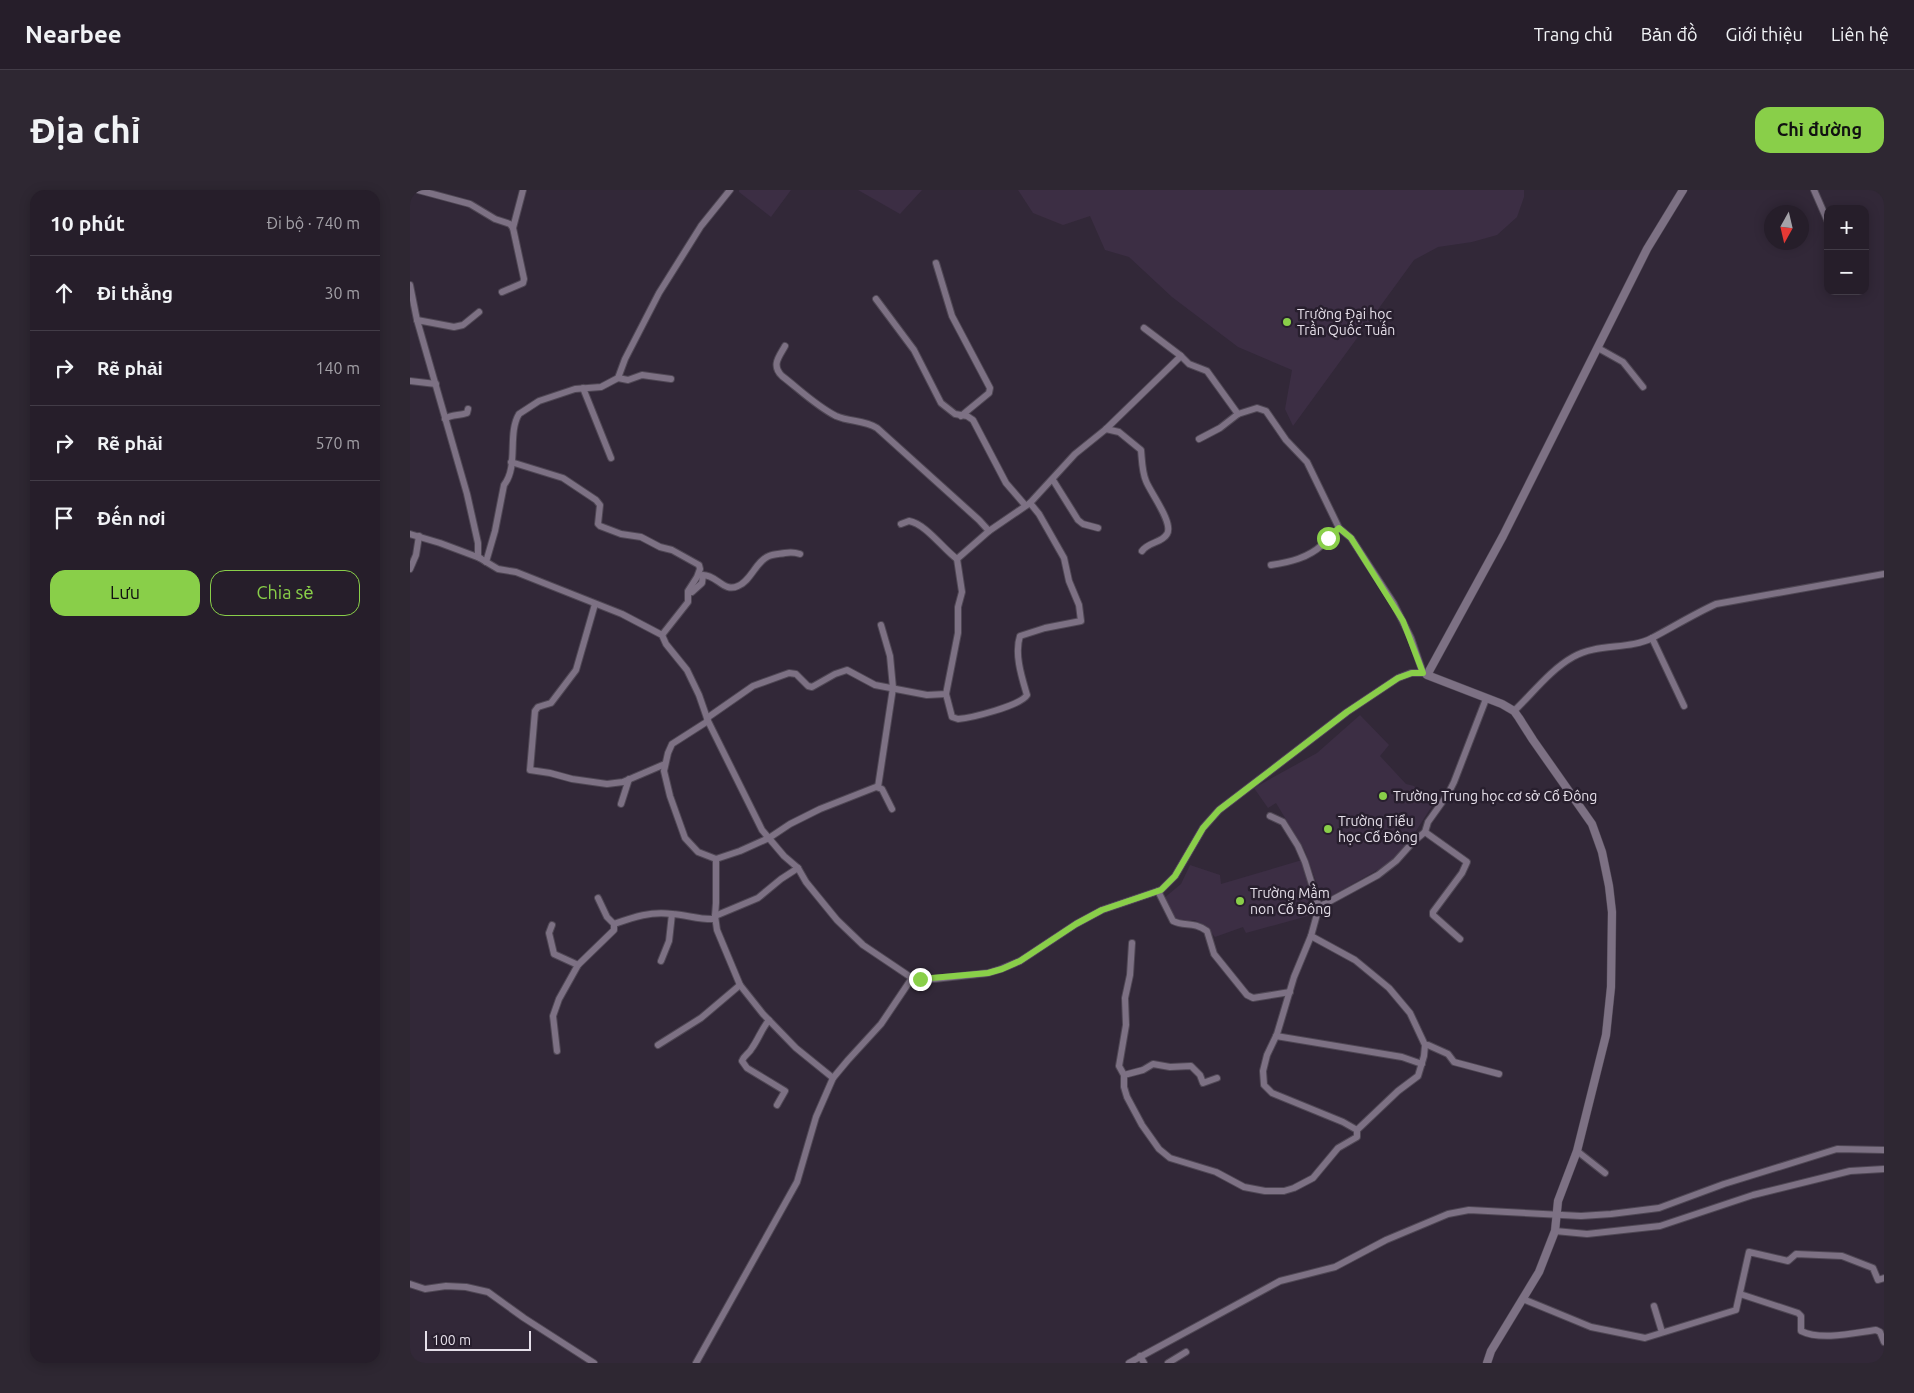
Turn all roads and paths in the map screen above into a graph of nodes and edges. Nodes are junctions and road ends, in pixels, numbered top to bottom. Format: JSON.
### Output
{"nodes":[{"id":1,"x":418,"y":190,"type":"edge"},
{"id":2,"x":523,"y":190,"type":"edge"},
{"id":3,"x":730,"y":190,"type":"edge"},
{"id":4,"x":1683,"y":190,"type":"edge"},
{"id":5,"x":1814,"y":190,"type":"edge"},
{"id":6,"x":1824,"y":213,"type":"edge"},
{"id":7,"x":513,"y":228,"type":"junction"},
{"id":8,"x":936,"y":263,"type":"dead end"},
{"id":9,"x":410,"y":285,"type":"edge"},
{"id":10,"x":502,"y":292,"type":"dead end"},
{"id":11,"x":876,"y":299,"type":"dead end"},
{"id":12,"x":479,"y":312,"type":"dead end"},
{"id":13,"x":417,"y":320,"type":"junction"},
{"id":14,"x":1144,"y":328,"type":"dead end"},
{"id":15,"x":785,"y":346,"type":"dead end"},
{"id":16,"x":1598,"y":348,"type":"junction"},
{"id":17,"x":1181,"y":356,"type":"junction"},
{"id":18,"x":618,"y":378,"type":"junction"},
{"id":19,"x":671,"y":380,"type":"dead end"},
{"id":20,"x":410,"y":381,"type":"edge"},
{"id":21,"x":436,"y":384,"type":"junction"},
{"id":22,"x":1643,"y":387,"type":"dead end"},
{"id":23,"x":583,"y":388,"type":"junction"},
{"id":24,"x":468,"y":409,"type":"dead end"},
{"id":25,"x":1238,"y":414,"type":"junction"},
{"id":26,"x":960,"y":416,"type":"junction"},
{"id":27,"x":445,"y":418,"type":"junction"},
{"id":28,"x":1106,"y":429,"type":"junction"},
{"id":29,"x":1199,"y":439,"type":"dead end"},
{"id":30,"x":611,"y":458,"type":"dead end"},
{"id":31,"x":511,"y":462,"type":"junction"},
{"id":32,"x":1053,"y":480,"type":"junction"},
{"id":33,"x":1027,"y":504,"type":"junction"},
{"id":34,"x":901,"y":524,"type":"dead end"},
{"id":35,"x":1098,"y":528,"type":"dead end"},
{"id":36,"x":1339,"y":528,"type":"junction"},
{"id":37,"x":989,"y":531,"type":"junction"},
{"id":38,"x":410,"y":534,"type":"edge"},
{"id":39,"x":419,"y":536,"type":"junction"},
{"id":40,"x":1142,"y":551,"type":"dead end"},
{"id":41,"x":800,"y":554,"type":"dead end"},
{"id":42,"x":957,"y":559,"type":"junction"},
{"id":43,"x":484,"y":561,"type":"junction"},
{"id":44,"x":1271,"y":565,"type":"dead end"},
{"id":45,"x":410,"y":569,"type":"edge"},
{"id":46,"x":1884,"y":574,"type":"edge"},
{"id":47,"x":689,"y":596,"type":"junction"},
{"id":48,"x":595,"y":604,"type":"junction"},
{"id":49,"x":881,"y":625,"type":"dead end"},
{"id":50,"x":662,"y":634,"type":"junction"},
{"id":51,"x":1652,"y":638,"type":"junction"},
{"id":52,"x":1425,"y":674,"type":"junction"},
{"id":53,"x":893,"y":688,"type":"junction"},
{"id":54,"x":946,"y":694,"type":"junction"},
{"id":55,"x":1486,"y":699,"type":"junction"},
{"id":56,"x":1684,"y":706,"type":"dead end"},
{"id":57,"x":1514,"y":711,"type":"junction"},
{"id":58,"x":707,"y":719,"type":"junction"},
{"id":59,"x":665,"y":764,"type":"junction"},
{"id":60,"x":629,"y":780,"type":"junction"},
{"id":61,"x":878,"y":787,"type":"junction"},
{"id":62,"x":621,"y":804,"type":"dead end"},
{"id":63,"x":892,"y":809,"type":"dead end"},
{"id":64,"x":1270,"y":816,"type":"dead end"},
{"id":65,"x":1425,"y":832,"type":"junction"},
{"id":66,"x":769,"y":838,"type":"junction"},
{"id":67,"x":716,"y":859,"type":"junction"},
{"id":68,"x":798,"y":868,"type":"junction"},
{"id":69,"x":1158,"y":891,"type":"junction"},
{"id":70,"x":598,"y":898,"type":"dead end"},
{"id":71,"x":1319,"y":906,"type":"junction"},
{"id":72,"x":672,"y":914,"type":"junction"},
{"id":73,"x":715,"y":917,"type":"junction"},
{"id":74,"x":614,"y":924,"type":"junction"},
{"id":75,"x":552,"y":925,"type":"dead end"},
{"id":76,"x":1311,"y":936,"type":"junction"},
{"id":77,"x":1460,"y":939,"type":"dead end"},
{"id":78,"x":1132,"y":942,"type":"dead end"},
{"id":79,"x":661,"y":961,"type":"dead end"},
{"id":80,"x":578,"y":965,"type":"junction"},
{"id":81,"x":912,"y":978,"type":"junction"},
{"id":82,"x":740,"y":985,"type":"junction"},
{"id":83,"x":1290,"y":992,"type":"junction"},
{"id":84,"x":769,"y":1020,"type":"junction"},
{"id":85,"x":1276,"y":1036,"type":"junction"},
{"id":86,"x":658,"y":1045,"type":"dead end"},
{"id":87,"x":1425,"y":1046,"type":"junction"},
{"id":88,"x":557,"y":1051,"type":"dead end"},
{"id":89,"x":1422,"y":1064,"type":"junction"},
{"id":90,"x":1499,"y":1074,"type":"dead end"},
{"id":91,"x":1124,"y":1075,"type":"junction"},
{"id":92,"x":833,"y":1078,"type":"junction"},
{"id":93,"x":1217,"y":1078,"type":"dead end"},
{"id":94,"x":777,"y":1105,"type":"dead end"},
{"id":95,"x":1356,"y":1130,"type":"junction"},
{"id":96,"x":1884,"y":1150,"type":"edge"},
{"id":97,"x":1577,"y":1151,"type":"junction"},
{"id":98,"x":1884,"y":1169,"type":"edge"},
{"id":99,"x":1605,"y":1173,"type":"dead end"},
{"id":100,"x":1555,"y":1223,"type":"junction"},
{"id":101,"x":1884,"y":1278,"type":"edge"},
{"id":102,"x":410,"y":1284,"type":"edge"},
{"id":103,"x":1740,"y":1294,"type":"junction"},
{"id":104,"x":1523,"y":1299,"type":"junction"},
{"id":105,"x":1654,"y":1306,"type":"dead end"},
{"id":106,"x":1662,"y":1332,"type":"junction"},
{"id":107,"x":1884,"y":1342,"type":"edge"},
{"id":108,"x":1186,"y":1352,"type":"dead end"},
{"id":109,"x":1140,"y":1356,"type":"junction"},
{"id":110,"x":594,"y":1363,"type":"edge"},
{"id":111,"x":696,"y":1363,"type":"edge"},
{"id":112,"x":1129,"y":1363,"type":"edge"},
{"id":113,"x":1144,"y":1363,"type":"edge"},
{"id":114,"x":1168,"y":1363,"type":"edge"},
{"id":115,"x":1487,"y":1363,"type":"edge"}],
"edges":[{"from":1,"to":7,"type":"street"},
{"from":2,"to":7,"type":"street"},
{"from":3,"to":18,"type":"street"},
{"from":4,"to":16,"type":"street"},
{"from":5,"to":6,"type":"street"},
{"from":7,"to":10,"type":"street"},
{"from":8,"to":26,"type":"street"},
{"from":9,"to":13,"type":"street"},
{"from":11,"to":26,"type":"street"},
{"from":12,"to":13,"type":"street"},
{"from":13,"to":21,"type":"street"},
{"from":14,"to":17,"type":"street"},
{"from":15,"to":37,"type":"street"},
{"from":16,"to":22,"type":"street"},
{"from":16,"to":52,"type":"street"},
{"from":17,"to":25,"type":"street"},
{"from":17,"to":28,"type":"street"},
{"from":18,"to":19,"type":"street"},
{"from":18,"to":23,"type":"street"},
{"from":20,"to":21,"type":"street"},
{"from":21,"to":27,"type":"street"},
{"from":23,"to":30,"type":"street"},
{"from":23,"to":31,"type":"street"},
{"from":24,"to":27,"type":"street"},
{"from":25,"to":29,"type":"street"},
{"from":25,"to":36,"type":"street"},
{"from":26,"to":33,"type":"street"},
{"from":27,"to":43,"type":"street"},
{"from":28,"to":32,"type":"street"},
{"from":28,"to":40,"type":"street"},
{"from":31,"to":43,"type":"street"},
{"from":31,"to":47,"type":"street"},
{"from":32,"to":33,"type":"street"},
{"from":32,"to":35,"type":"street"},
{"from":33,"to":37,"type":"street"},
{"from":33,"to":54,"type":"street"},
{"from":34,"to":42,"type":"street"},
{"from":36,"to":44,"type":"street"},
{"from":36,"to":52,"type":"street"},
{"from":37,"to":42,"type":"street"},
{"from":38,"to":39,"type":"street"},
{"from":39,"to":43,"type":"street"},
{"from":39,"to":45,"type":"street"},
{"from":41,"to":47,"type":"street"},
{"from":42,"to":54,"type":"street"},
{"from":43,"to":48,"type":"street"},
{"from":46,"to":51,"type":"street"},
{"from":47,"to":50,"type":"street"},
{"from":48,"to":50,"type":"street"},
{"from":48,"to":60,"type":"street"},
{"from":49,"to":53,"type":"street"},
{"from":50,"to":58,"type":"street"},
{"from":51,"to":56,"type":"street"},
{"from":51,"to":57,"type":"street"},
{"from":52,"to":55,"type":"street"},
{"from":52,"to":69,"type":"street"},
{"from":53,"to":54,"type":"street"},
{"from":53,"to":58,"type":"street"},
{"from":53,"to":61,"type":"street"},
{"from":55,"to":57,"type":"street"},
{"from":55,"to":65,"type":"street"},
{"from":57,"to":97,"type":"street"},
{"from":58,"to":59,"type":"street"},
{"from":58,"to":66,"type":"street"},
{"from":59,"to":60,"type":"street"},
{"from":59,"to":67,"type":"street"},
{"from":60,"to":62,"type":"street"},
{"from":61,"to":63,"type":"street"},
{"from":61,"to":66,"type":"street"},
{"from":64,"to":71,"type":"street"},
{"from":65,"to":71,"type":"street"},
{"from":65,"to":77,"type":"street"},
{"from":66,"to":67,"type":"street"},
{"from":66,"to":68,"type":"street"},
{"from":67,"to":73,"type":"street"},
{"from":68,"to":73,"type":"street"},
{"from":68,"to":81,"type":"street"},
{"from":69,"to":81,"type":"street"},
{"from":69,"to":83,"type":"street"},
{"from":70,"to":74,"type":"street"},
{"from":71,"to":76,"type":"street"},
{"from":72,"to":73,"type":"street"},
{"from":72,"to":74,"type":"street"},
{"from":72,"to":79,"type":"street"},
{"from":73,"to":82,"type":"street"},
{"from":74,"to":80,"type":"street"},
{"from":75,"to":80,"type":"street"},
{"from":76,"to":83,"type":"street"},
{"from":76,"to":87,"type":"street"},
{"from":78,"to":91,"type":"street"},
{"from":80,"to":88,"type":"street"},
{"from":81,"to":92,"type":"street"},
{"from":82,"to":84,"type":"street"},
{"from":82,"to":86,"type":"street"},
{"from":83,"to":85,"type":"street"},
{"from":84,"to":92,"type":"street"},
{"from":84,"to":94,"type":"street"},
{"from":85,"to":89,"type":"street"},
{"from":85,"to":95,"type":"street"},
{"from":87,"to":89,"type":"street"},
{"from":87,"to":90,"type":"street"},
{"from":89,"to":95,"type":"street"},
{"from":91,"to":93,"type":"street"},
{"from":91,"to":95,"type":"street"},
{"from":92,"to":111,"type":"street"},
{"from":96,"to":100,"type":"street"},
{"from":97,"to":99,"type":"street"},
{"from":97,"to":100,"type":"street"},
{"from":98,"to":100,"type":"street"},
{"from":100,"to":104,"type":"street"},
{"from":100,"to":109,"type":"street"},
{"from":101,"to":103,"type":"street"},
{"from":102,"to":110,"type":"street"},
{"from":103,"to":106,"type":"street"},
{"from":103,"to":107,"type":"street"},
{"from":104,"to":106,"type":"street"},
{"from":104,"to":115,"type":"street"},
{"from":105,"to":106,"type":"street"},
{"from":108,"to":114,"type":"street"},
{"from":109,"to":112,"type":"street"},
{"from":109,"to":113,"type":"street"}]}
